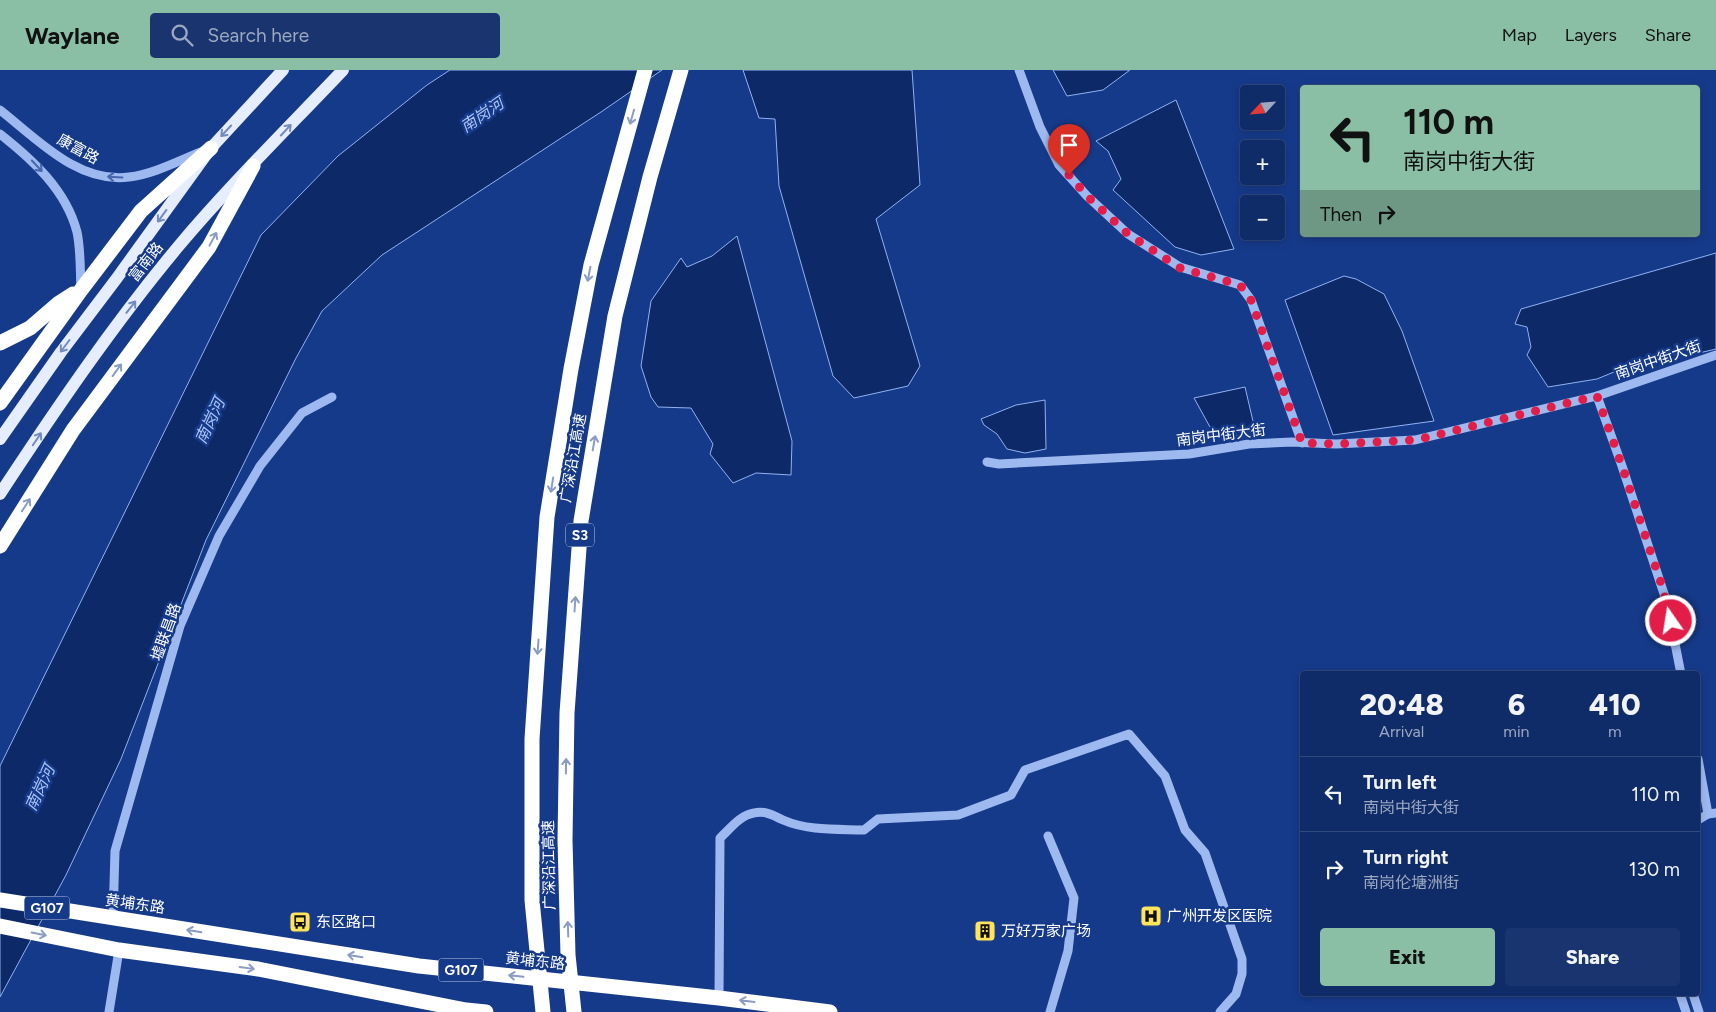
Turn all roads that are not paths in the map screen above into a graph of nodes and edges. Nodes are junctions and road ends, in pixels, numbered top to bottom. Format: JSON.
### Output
{"nodes":[{"id":1,"x":283,"y":70,"type":"edge"},
{"id":2,"x":343,"y":70,"type":"edge"},
{"id":3,"x":645,"y":70,"type":"edge"},
{"id":4,"x":682,"y":70,"type":"edge"},
{"id":5,"x":1019,"y":70,"type":"edge"},
{"id":6,"x":0,"y":110,"type":"edge"},
{"id":7,"x":0,"y":134,"type":"edge"},
{"id":8,"x":210,"y":148,"type":"junction"},
{"id":9,"x":252,"y":166,"type":"junction"},
{"id":10,"x":80,"y":290,"type":"junction"},
{"id":11,"x":0,"y":343,"type":"edge"},
{"id":12,"x":1716,"y":355,"type":"edge"},
{"id":13,"x":1597,"y":396,"type":"junction"},
{"id":14,"x":332,"y":397,"type":"dead end"},
{"id":15,"x":0,"y":403,"type":"edge"},
{"id":16,"x":0,"y":439,"type":"edge"},
{"id":17,"x":1302,"y":443,"type":"junction"},
{"id":18,"x":987,"y":462,"type":"dead end"},
{"id":19,"x":0,"y":494,"type":"edge"},
{"id":20,"x":0,"y":546,"type":"edge"},
{"id":21,"x":1680,"y":671,"type":"edge"},
{"id":22,"x":1700,"y":768,"type":"edge"},
{"id":23,"x":1710,"y":812,"type":"edge"},
{"id":24,"x":1048,"y":836,"type":"dead end"},
{"id":25,"x":0,"y":900,"type":"edge"},
{"id":26,"x":113,"y":918,"type":"junction"},
{"id":27,"x":0,"y":926,"type":"edge"},
{"id":28,"x":119,"y":950,"type":"junction"},
{"id":29,"x":1681,"y":996,"type":"edge"},
{"id":30,"x":1695,"y":996,"type":"edge"},
{"id":31,"x":719,"y":998,"type":"junction"},
{"id":32,"x":417,"y":1006,"type":"edge"},
{"id":33,"x":465,"y":1011,"type":"edge"},
{"id":34,"x":109,"y":1012,"type":"edge"},
{"id":35,"x":486,"y":1012,"type":"edge"},
{"id":36,"x":543,"y":1012,"type":"edge"},
{"id":37,"x":574,"y":1012,"type":"edge"},
{"id":38,"x":830,"y":1012,"type":"edge"},
{"id":39,"x":1050,"y":1012,"type":"edge"},
{"id":40,"x":1220,"y":1012,"type":"edge"},
{"id":41,"x":1686,"y":1012,"type":"edge"},
{"id":42,"x":1699,"y":1012,"type":"edge"}],
"edges":[{"from":1,"to":8,"type":"main road","name":"富南路","one_way":true},
{"from":9,"to":2,"type":"main road","name":"富南路","one_way":true},
{"from":3,"to":36,"type":"highway","name":"广深沿江高速","number":"S3","one_way":true,"bridge":true},
{"from":37,"to":4,"type":"highway","name":"广深沿江高速","number":"S3","one_way":true,"bridge":true},
{"from":5,"to":17,"type":"street"},
{"from":8,"to":6,"type":"street","name":"康富路","one_way":true},
{"from":7,"to":10,"type":"street","one_way":true},
{"from":8,"to":10,"type":"highway"},
{"from":8,"to":16,"type":"main road","name":"富南路","one_way":true},
{"from":19,"to":9,"type":"main road","name":"富南路","one_way":true},
{"from":20,"to":9,"type":"highway","one_way":true},
{"from":10,"to":11,"type":"highway"},
{"from":10,"to":15,"type":"highway"},
{"from":12,"to":13,"type":"street","name":"南岗中街大街"},
{"from":13,"to":17,"type":"street","name":"南岗中街大街"},
{"from":13,"to":21,"type":"street"},
{"from":14,"to":26,"type":"street","name":"墟联昌路"},
{"from":17,"to":18,"type":"street","name":"南岗中街大街"},
{"from":22,"to":23,"type":"street"},
{"from":24,"to":39,"type":"street"},
{"from":25,"to":26,"type":"highway","name":"黄埔东路","number":"G107"},
{"from":31,"to":26,"type":"highway","name":"黄埔东路","number":"G107","one_way":true},
{"from":27,"to":28,"type":"highway","number":"G107","one_way":true},
{"from":28,"to":32,"type":"highway","number":"G107","one_way":true},
{"from":28,"to":34,"type":"street"},
{"from":29,"to":41,"type":"street"},
{"from":30,"to":42,"type":"street"},
{"from":38,"to":31,"type":"highway","name":"黄埔东路","number":"G107","one_way":true},
{"from":31,"to":40,"type":"street"},
{"from":32,"to":33,"type":"highway","number":"G107"},
{"from":33,"to":35,"type":"highway","number":"G107"}]}
